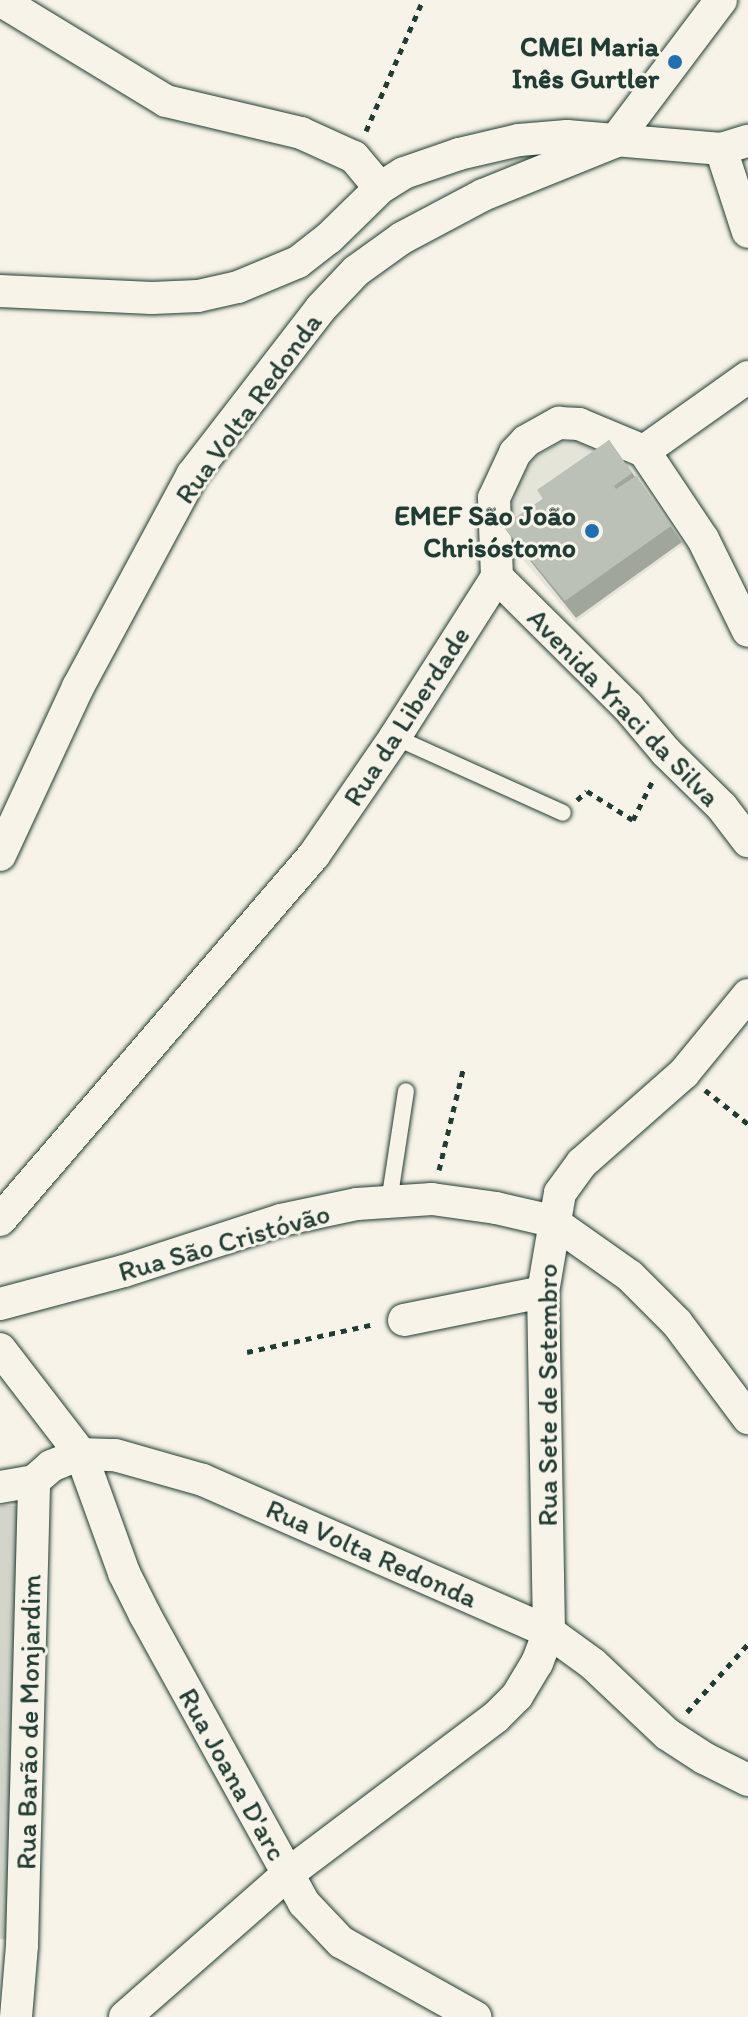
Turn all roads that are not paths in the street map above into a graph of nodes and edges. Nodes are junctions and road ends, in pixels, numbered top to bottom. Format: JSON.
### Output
{"nodes":[{"id":1,"x":0,"y":0,"type":"edge"},
{"id":2,"x":721,"y":0,"type":"edge"},
{"id":3,"x":614,"y":142,"type":"junction"},
{"id":4,"x":735,"y":145,"type":"edge"},
{"id":5,"x":380,"y":188,"type":"junction"},
{"id":6,"x":748,"y":232,"type":"edge"},
{"id":7,"x":0,"y":291,"type":"edge"},
{"id":8,"x":748,"y":377,"type":"edge"},
{"id":9,"x":644,"y":451,"type":"junction"},
{"id":10,"x":497,"y":577,"type":"junction"},
{"id":11,"x":748,"y":631,"type":"edge"},
{"id":12,"x":395,"y":737,"type":"junction"},
{"id":13,"x":563,"y":813,"type":"road end"},
{"id":14,"x":748,"y":841,"type":"edge"},
{"id":15,"x":0,"y":855,"type":"edge"},
{"id":16,"x":748,"y":995,"type":"edge"},
{"id":17,"x":406,"y":1091,"type":"dead end"},
{"id":18,"x":389,"y":1202,"type":"junction"},
{"id":19,"x":0,"y":1220,"type":"edge"},
{"id":20,"x":552,"y":1221,"type":"junction"},
{"id":21,"x":543,"y":1292,"type":"junction"},
{"id":22,"x":0,"y":1304,"type":"edge"},
{"id":23,"x":404,"y":1320,"type":"road end"},
{"id":24,"x":0,"y":1349,"type":"edge"},
{"id":25,"x":748,"y":1418,"type":"edge"},
{"id":26,"x":81,"y":1454,"type":"junction"},
{"id":27,"x":34,"y":1481,"type":"junction"},
{"id":28,"x":0,"y":1487,"type":"edge"},
{"id":29,"x":549,"y":1632,"type":"junction"},
{"id":30,"x":748,"y":1780,"type":"edge"},
{"id":31,"x":289,"y":1873,"type":"junction"},
{"id":32,"x":11,"y":1946,"type":"edge"},
{"id":33,"x":16,"y":2017,"type":"edge"},
{"id":34,"x":125,"y":2017,"type":"edge"},
{"id":35,"x":475,"y":2017,"type":"edge"}],
"edges":[{"from":1,"to":5,"type":"street"},
{"from":2,"to":3,"type":"street"},
{"from":3,"to":4,"type":"street"},
{"from":3,"to":5,"type":"street"},
{"from":3,"to":15,"type":"street","name":"Rua Volta Redonda"},
{"from":4,"to":6,"type":"street"},
{"from":5,"to":7,"type":"street"},
{"from":8,"to":9,"type":"street"},
{"from":9,"to":10,"type":"street"},
{"from":9,"to":11,"type":"street"},
{"from":10,"to":12,"type":"street","name":"Rua da Liberdade"},
{"from":10,"to":14,"type":"street","name":"Avenida Yraci da Silva"},
{"from":12,"to":13,"type":"lane"},
{"from":12,"to":19,"type":"street","name":"Rua da Liberdade"},
{"from":16,"to":20,"type":"street","name":"Rua Sete de Setembro"},
{"from":17,"to":18,"type":"lane"},
{"from":18,"to":20,"type":"street","name":"Rua São Cristóvão"},
{"from":18,"to":22,"type":"street","name":"Rua São Cristóvão"},
{"from":20,"to":21,"type":"street","name":"Rua Sete de Setembro"},
{"from":20,"to":25,"type":"street","name":"Rua São Cristóvão"},
{"from":21,"to":23,"type":"street"},
{"from":21,"to":29,"type":"street","name":"Rua Sete de Setembro"},
{"from":24,"to":26,"type":"street"},
{"from":26,"to":27,"type":"street"},
{"from":26,"to":29,"type":"street","name":"Rua Volta Redonda"},
{"from":26,"to":31,"type":"street","name":"Rua Joana D'arc"},
{"from":27,"to":28,"type":"street"},
{"from":27,"to":32,"type":"street","name":"Rua Barão de Monjardim"},
{"from":29,"to":30,"type":"street","name":"Rua Volta Redonda"},
{"from":29,"to":31,"type":"street"},
{"from":31,"to":34,"type":"street"},
{"from":31,"to":35,"type":"street","name":"Rua Joana D'arc"},
{"from":32,"to":33,"type":"street","name":"Rua Barão de Monjardim"}]}
